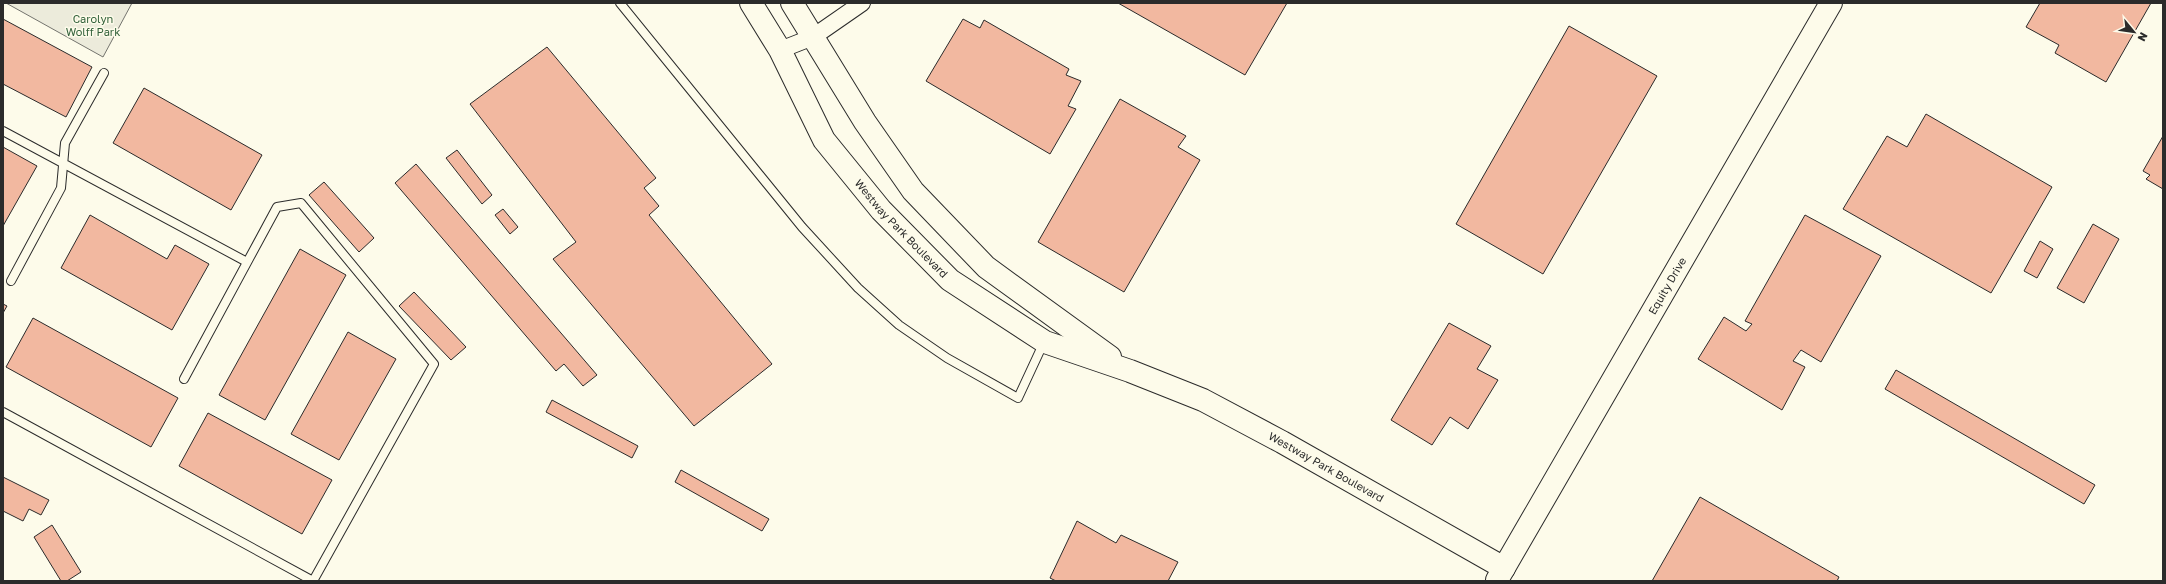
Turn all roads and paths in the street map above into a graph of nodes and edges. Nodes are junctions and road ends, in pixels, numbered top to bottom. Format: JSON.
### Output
{"nodes":[{"id":1,"x":620,"y":3,"type":"edge"},
{"id":2,"x":751,"y":3,"type":"edge"},
{"id":3,"x":792,"y":3,"type":"edge"},
{"id":4,"x":862,"y":3,"type":"edge"},
{"id":5,"x":1831,"y":3,"type":"edge"},
{"id":6,"x":813,"y":37,"type":"junction"},
{"id":7,"x":780,"y":50,"type":"junction"},
{"id":8,"x":104,"y":73,"type":"dead end"},
{"id":9,"x":3,"y":131,"type":"edge"},
{"id":10,"x":64,"y":163,"type":"junction"},
{"id":11,"x":247,"y":262,"type":"junction"},
{"id":12,"x":11,"y":281,"type":"dead end"},
{"id":13,"x":1045,"y":342,"type":"junction"},
{"id":14,"x":1130,"y":370,"type":"junction"},
{"id":15,"x":184,"y":379,"type":"dead end"},
{"id":16,"x":3,"y":412,"type":"edge"},
{"id":17,"x":1501,"y":574,"type":"edge"}],
"edges":[{"from":1,"to":13,"type":"lane"},
{"from":2,"to":7,"type":"street","name":"Westway Park Boulevard"},
{"from":3,"to":6,"type":"street","name":"Westway Park Boulevard"},
{"from":4,"to":6,"type":"street"},
{"from":5,"to":17,"type":"street","name":"Equity Drive"},
{"from":6,"to":7,"type":"street"},
{"from":6,"to":14,"type":"street","name":"Westway Park Boulevard"},
{"from":7,"to":13,"type":"street","name":"Westway Park Boulevard"},
{"from":8,"to":10,"type":"lane"},
{"from":9,"to":10,"type":"lane"},
{"from":10,"to":11,"type":"lane"},
{"from":10,"to":12,"type":"lane"},
{"from":11,"to":15,"type":"lane"},
{"from":11,"to":16,"type":"lane"},
{"from":13,"to":14,"type":"street","name":"Westway Park Boulevard"},
{"from":14,"to":17,"type":"street","name":"Westway Park Boulevard"}]}
